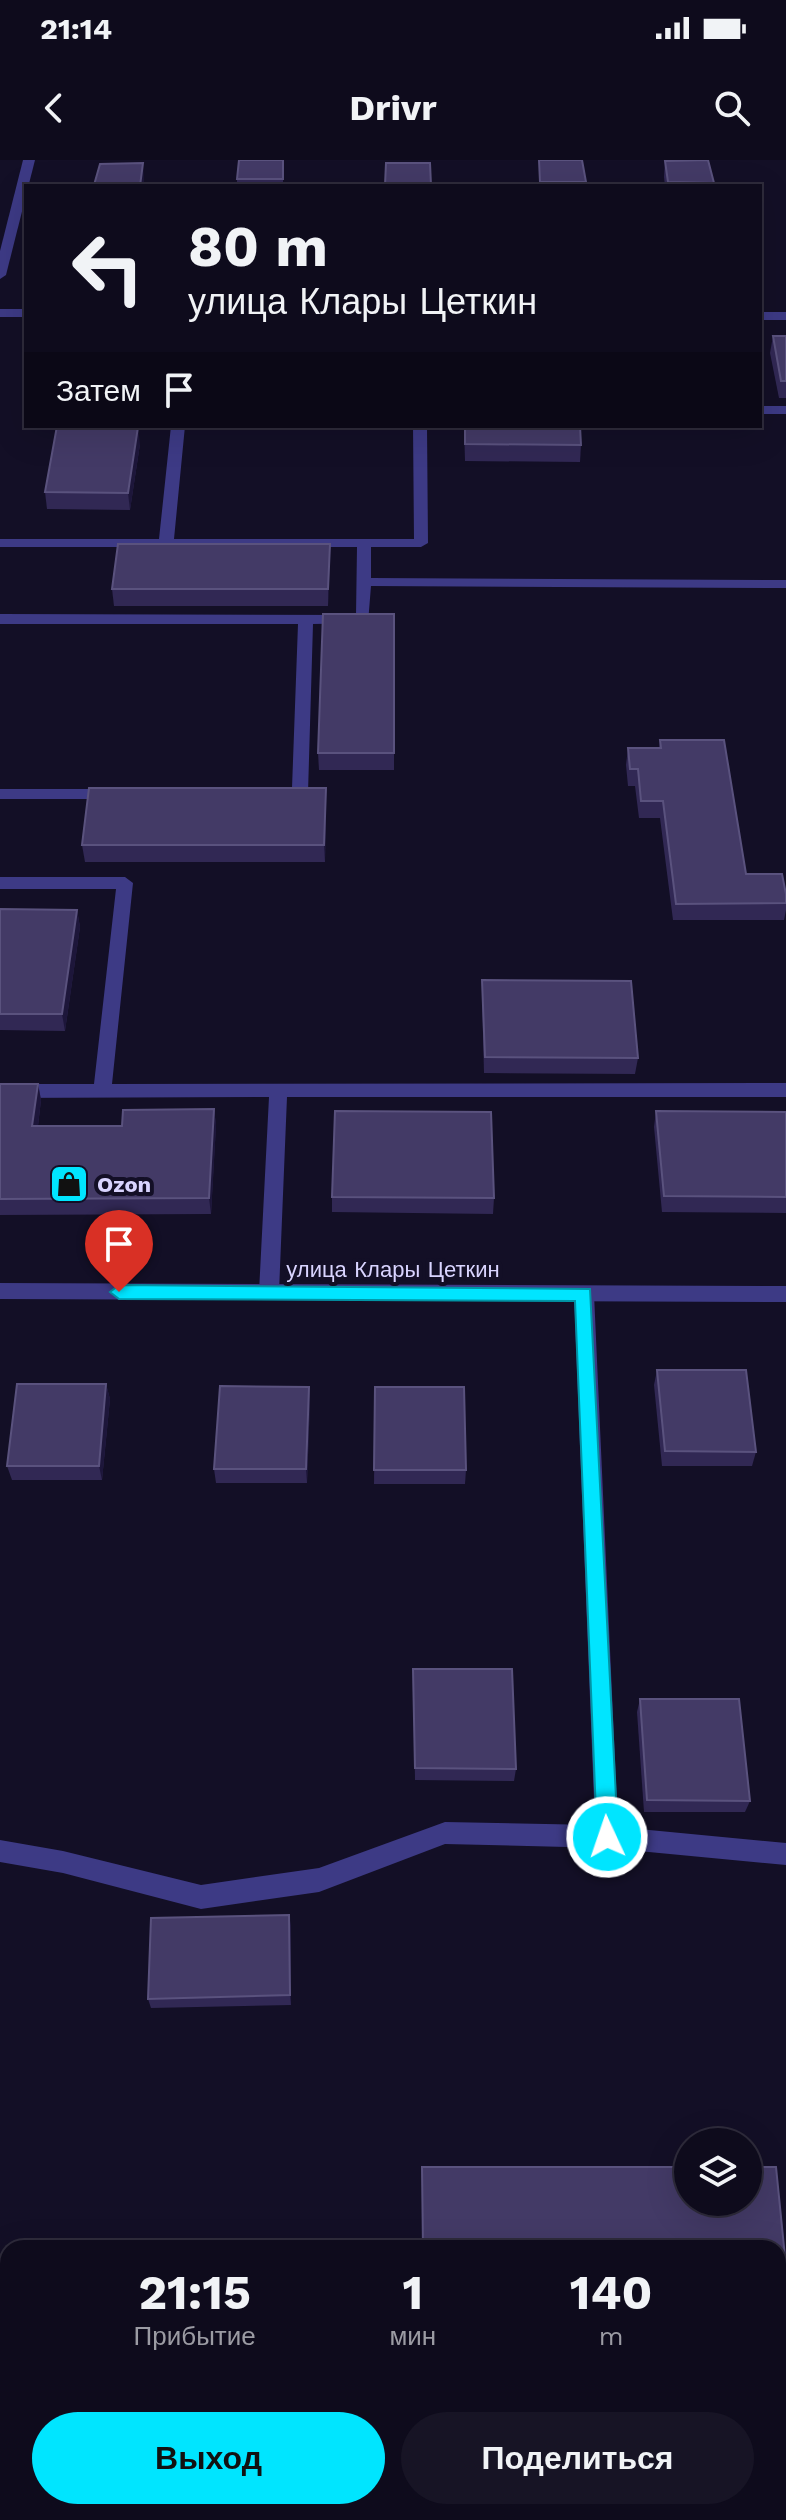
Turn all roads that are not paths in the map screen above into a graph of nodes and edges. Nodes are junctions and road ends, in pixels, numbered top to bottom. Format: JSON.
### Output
{"nodes":[{"id":1,"x":29,"y":160,"type":"edge"},
{"id":2,"x":0,"y":275,"type":"edge"},
{"id":3,"x":0,"y":313,"type":"edge"},
{"id":4,"x":24,"y":313,"type":"edge"},
{"id":5,"x":762,"y":316,"type":"edge"},
{"id":6,"x":786,"y":316,"type":"edge"},
{"id":7,"x":762,"y":410,"type":"edge"},
{"id":8,"x":786,"y":410,"type":"edge"},
{"id":9,"x":178,"y":428,"type":"edge"},
{"id":10,"x":420,"y":428,"type":"edge"},
{"id":11,"x":0,"y":543,"type":"edge"},
{"id":12,"x":166,"y":543,"type":"junction"},
{"id":13,"x":364,"y":543,"type":"junction"},
{"id":14,"x":364,"y":582,"type":"junction"},
{"id":15,"x":786,"y":584,"type":"edge"},
{"id":16,"x":0,"y":619,"type":"edge"},
{"id":17,"x":306,"y":619,"type":"junction"},
{"id":18,"x":268,"y":793,"type":"edge"},
{"id":19,"x":0,"y":794,"type":"edge"},
{"id":20,"x":126,"y":794,"type":"edge"},
{"id":21,"x":0,"y":883,"type":"edge"},
{"id":22,"x":786,"y":1090,"type":"edge"},
{"id":23,"x":0,"y":1091,"type":"edge"},
{"id":24,"x":102,"y":1091,"type":"junction"},
{"id":25,"x":278,"y":1091,"type":"junction"},
{"id":26,"x":0,"y":1291,"type":"edge"},
{"id":27,"x":269,"y":1292,"type":"junction"},
{"id":28,"x":584,"y":1294,"type":"junction"},
{"id":29,"x":786,"y":1294,"type":"edge"},
{"id":30,"x":607,"y":1837,"type":"junction"},
{"id":31,"x":0,"y":1851,"type":"edge"},
{"id":32,"x":786,"y":1854,"type":"edge"}],
"edges":[{"from":1,"to":2,"type":"street"},
{"from":3,"to":4,"type":"street"},
{"from":5,"to":6,"type":"street"},
{"from":7,"to":8,"type":"street"},
{"from":9,"to":12,"type":"street"},
{"from":10,"to":13,"type":"street"},
{"from":11,"to":12,"type":"street"},
{"from":12,"to":13,"type":"street"},
{"from":13,"to":14,"type":"street"},
{"from":14,"to":15,"type":"street"},
{"from":14,"to":17,"type":"street"},
{"from":16,"to":17,"type":"street"},
{"from":17,"to":18,"type":"street"},
{"from":19,"to":20,"type":"street"},
{"from":21,"to":24,"type":"street"},
{"from":22,"to":25,"type":"street"},
{"from":23,"to":24,"type":"street"},
{"from":24,"to":25,"type":"street"},
{"from":25,"to":27,"type":"street"},
{"from":26,"to":27,"type":"street","name":"улица Клары Цеткин"},
{"from":27,"to":28,"type":"street","name":"улица Клары Цеткин"},
{"from":28,"to":29,"type":"street","name":"улица Клары Цеткин"},
{"from":28,"to":30,"type":"street"},
{"from":30,"to":31,"type":"street"},
{"from":30,"to":32,"type":"street"}]}
